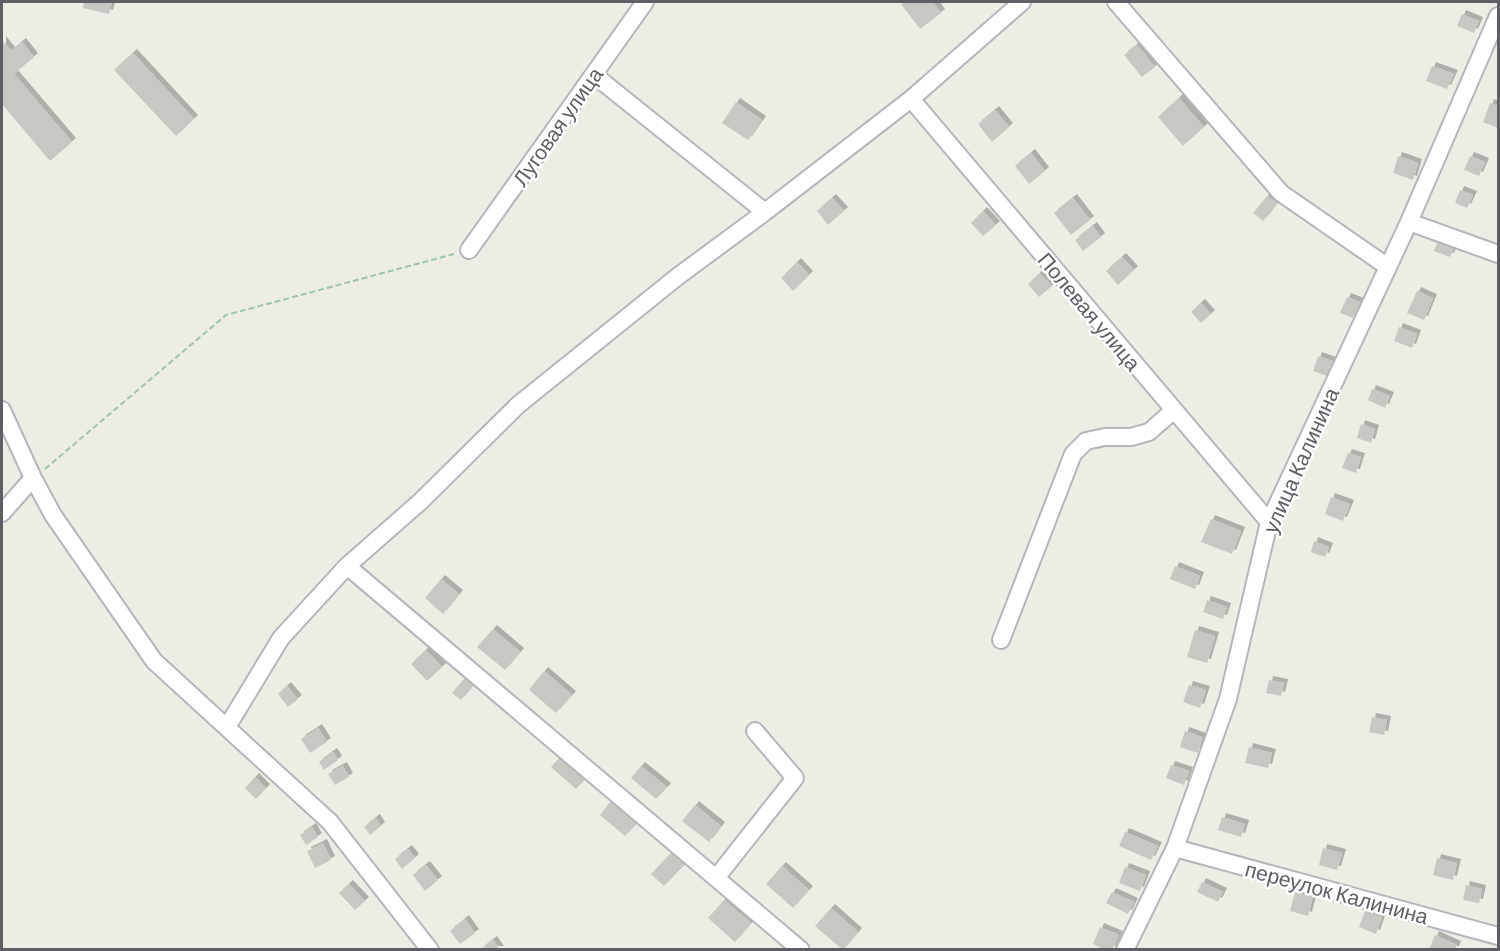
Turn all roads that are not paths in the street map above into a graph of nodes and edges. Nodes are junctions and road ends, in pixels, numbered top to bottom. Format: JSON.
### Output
{"nodes":[{"id":1,"x":645,"y":2,"type":"edge"},
{"id":2,"x":1022,"y":2,"type":"edge"},
{"id":3,"x":1116,"y":2,"type":"edge"},
{"id":4,"x":1498,"y":16,"type":"edge"},
{"id":5,"x":594,"y":75,"type":"junction"},
{"id":6,"x":911,"y":99,"type":"junction"},
{"id":7,"x":765,"y":212,"type":"junction"},
{"id":8,"x":1409,"y":222,"type":"junction"},
{"id":9,"x":469,"y":250,"type":"road end"},
{"id":10,"x":1498,"y":255,"type":"edge"},
{"id":11,"x":1388,"y":267,"type":"junction"},
{"id":12,"x":2,"y":410,"type":"edge"},
{"id":13,"x":1174,"y":410,"type":"junction"},
{"id":14,"x":33,"y":478,"type":"junction"},
{"id":15,"x":2,"y":513,"type":"edge"},
{"id":16,"x":1269,"y":522,"type":"junction"},
{"id":17,"x":347,"y":566,"type":"junction"},
{"id":18,"x":1001,"y":640,"type":"dead end"},
{"id":19,"x":227,"y":727,"type":"junction"},
{"id":20,"x":755,"y":730,"type":"dead end"},
{"id":21,"x":1174,"y":848,"type":"junction"},
{"id":22,"x":716,"y":878,"type":"junction"},
{"id":23,"x":1498,"y":936,"type":"edge"},
{"id":24,"x":430,"y":950,"type":"edge"},
{"id":25,"x":801,"y":950,"type":"edge"},
{"id":26,"x":1125,"y":950,"type":"edge"}],
"edges":[{"from":1,"to":5,"type":"street","name":"Луговая улица"},
{"from":2,"to":6,"type":"street"},
{"from":3,"to":11,"type":"street"},
{"from":4,"to":8,"type":"street","name":"улица Калинина"},
{"from":5,"to":7,"type":"street"},
{"from":5,"to":9,"type":"street","name":"Луговая улица"},
{"from":6,"to":7,"type":"street"},
{"from":6,"to":13,"type":"street","name":"Полевая улица"},
{"from":7,"to":17,"type":"street"},
{"from":8,"to":10,"type":"street"},
{"from":8,"to":11,"type":"street","name":"улица Калинина"},
{"from":11,"to":16,"type":"street","name":"улица Калинина"},
{"from":12,"to":14,"type":"street"},
{"from":13,"to":16,"type":"street","name":"Полевая улица"},
{"from":13,"to":18,"type":"street"},
{"from":14,"to":15,"type":"street"},
{"from":14,"to":19,"type":"street"},
{"from":16,"to":21,"type":"street","name":"улица Калинина"},
{"from":17,"to":19,"type":"street"},
{"from":17,"to":22,"type":"street"},
{"from":19,"to":24,"type":"street"},
{"from":20,"to":22,"type":"street"},
{"from":21,"to":23,"type":"street","name":"переулок Калинина"},
{"from":21,"to":26,"type":"street","name":"улица Калинина"},
{"from":22,"to":25,"type":"street"}]}
